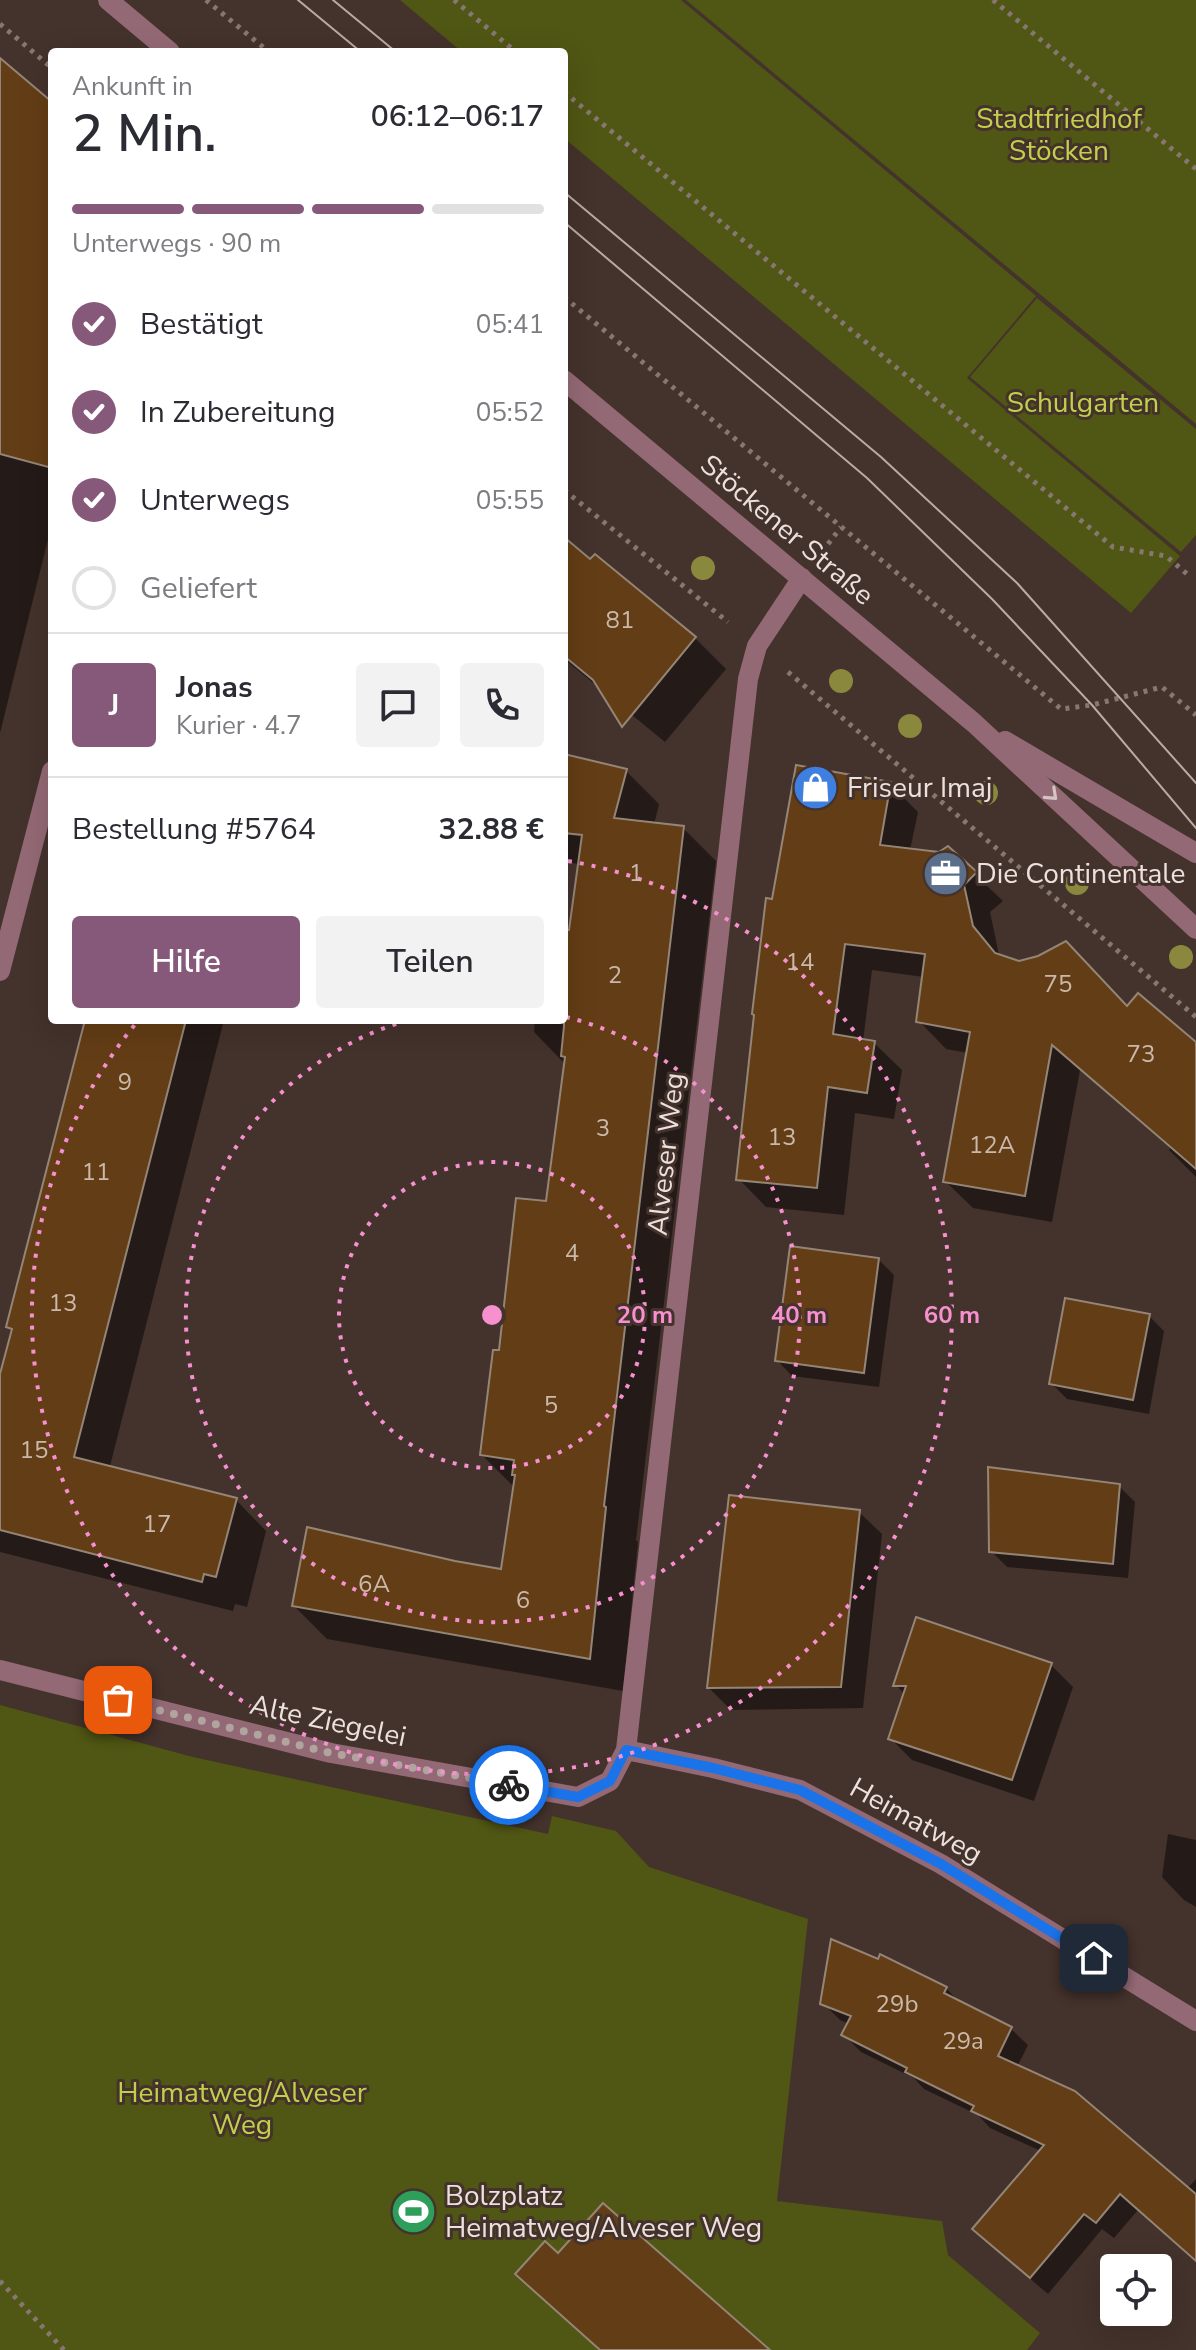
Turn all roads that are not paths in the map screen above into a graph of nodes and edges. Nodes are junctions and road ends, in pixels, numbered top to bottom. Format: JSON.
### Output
{"nodes":[{"id":1,"x":108,"y":0,"type":"edge"},
{"id":2,"x":165,"y":48,"type":"edge"},
{"id":3,"x":568,"y":383,"type":"edge"},
{"id":4,"x":802,"y":578,"type":"junction"},
{"id":5,"x":974,"y":723,"type":"junction"},
{"id":6,"x":48,"y":786,"type":"edge"},
{"id":7,"x":1196,"y":853,"type":"edge"},
{"id":8,"x":1196,"y":929,"type":"edge"},
{"id":9,"x":0,"y":971,"type":"edge"},
{"id":10,"x":0,"y":1670,"type":"edge"},
{"id":11,"x":626,"y":1750,"type":"junction"},
{"id":12,"x":1196,"y":2021,"type":"edge"}],
"edges":[{"from":1,"to":2,"type":"street"},
{"from":3,"to":4,"type":"street","name":"Stöckener Straße"},
{"from":4,"to":5,"type":"street","name":"Stöckener Straße"},
{"from":4,"to":11,"type":"street","name":"Alveser Weg"},
{"from":5,"to":7,"type":"street","name":"Stöckener Straße"},
{"from":5,"to":8,"type":"street","name":"Stöckener Straße","one_way":true},
{"from":6,"to":9,"type":"street"},
{"from":10,"to":11,"type":"street","name":"Alte Ziegelei"},
{"from":11,"to":12,"type":"street","name":"Heimatweg"}]}
